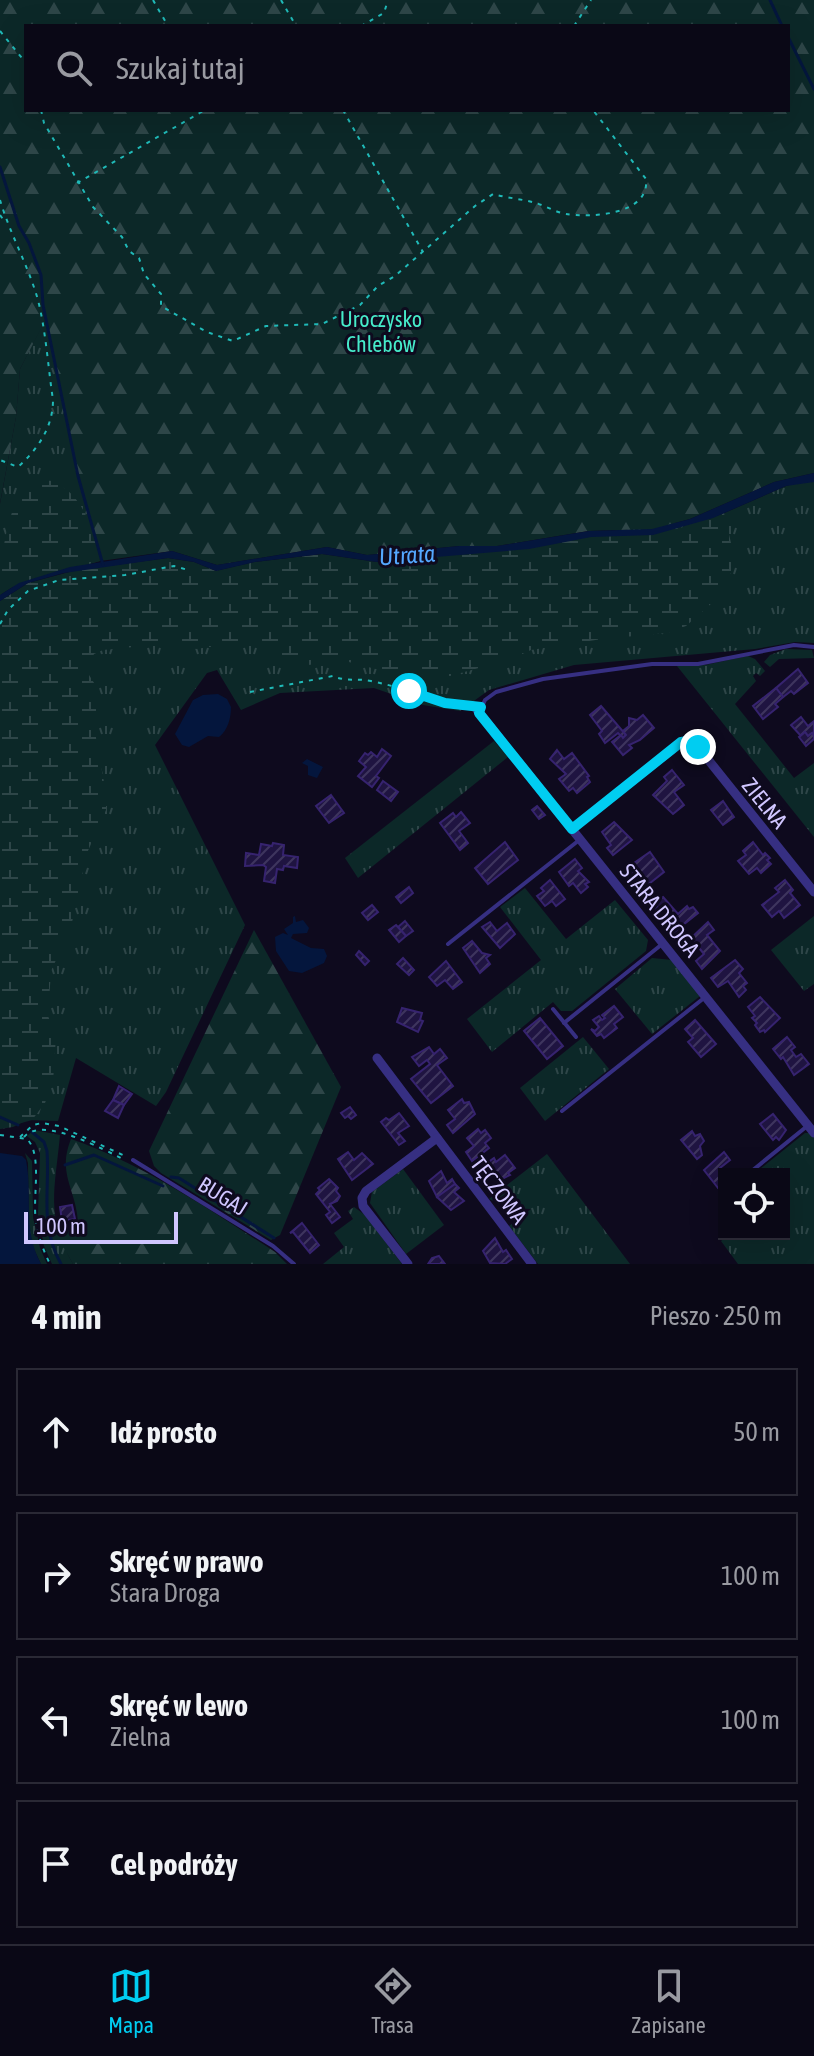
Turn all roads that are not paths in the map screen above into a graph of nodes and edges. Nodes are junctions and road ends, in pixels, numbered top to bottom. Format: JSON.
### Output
{"nodes":[{"id":1,"x":814,"y":647,"type":"edge"},
{"id":2,"x":479,"y":710,"type":"joint"},
{"id":3,"x":572,"y":829,"type":"junction"},
{"id":4,"x":580,"y":839,"type":"junction"},
{"id":5,"x":814,"y":892,"type":"edge"},
{"id":6,"x":663,"y":943,"type":"junction"},
{"id":7,"x":448,"y":944,"type":"dead end"},
{"id":8,"x":706,"y":997,"type":"junction"},
{"id":9,"x":553,"y":1009,"type":"dead end"},
{"id":10,"x":564,"y":1023,"type":"junction"},
{"id":11,"x":576,"y":1037,"type":"dead end"},
{"id":12,"x":377,"y":1058,"type":"dead end"},
{"id":13,"x":562,"y":1111,"type":"dead end"},
{"id":14,"x":811,"y":1130,"type":"edge"},
{"id":15,"x":437,"y":1138,"type":"junction"},
{"id":16,"x":133,"y":1160,"type":"road end"},
{"id":17,"x":756,"y":1168,"type":"edge"},
{"id":18,"x":294,"y":1264,"type":"edge"},
{"id":19,"x":408,"y":1264,"type":"edge"},
{"id":20,"x":532,"y":1264,"type":"edge"}],
"edges":[{"from":1,"to":2,"type":"lane"},
{"from":2,"to":3,"type":"street","name":"STARA DROGA"},
{"from":3,"to":4,"type":"street","name":"STARA DROGA"},
{"from":3,"to":5,"type":"street","name":"ZIELNA"},
{"from":4,"to":6,"type":"street","name":"STARA DROGA"},
{"from":4,"to":7,"type":"lane"},
{"from":6,"to":8,"type":"street","name":"STARA DROGA"},
{"from":6,"to":10,"type":"lane"},
{"from":8,"to":13,"type":"lane"},
{"from":8,"to":14,"type":"street","name":"STARA DROGA"},
{"from":9,"to":10,"type":"lane"},
{"from":10,"to":11,"type":"lane"},
{"from":12,"to":15,"type":"street","name":"TĘCZOWA"},
{"from":14,"to":17,"type":"lane"},
{"from":15,"to":19,"type":"street"},
{"from":15,"to":20,"type":"street","name":"TĘCZOWA"},
{"from":16,"to":18,"type":"lane","name":"BUGAJ"}]}
